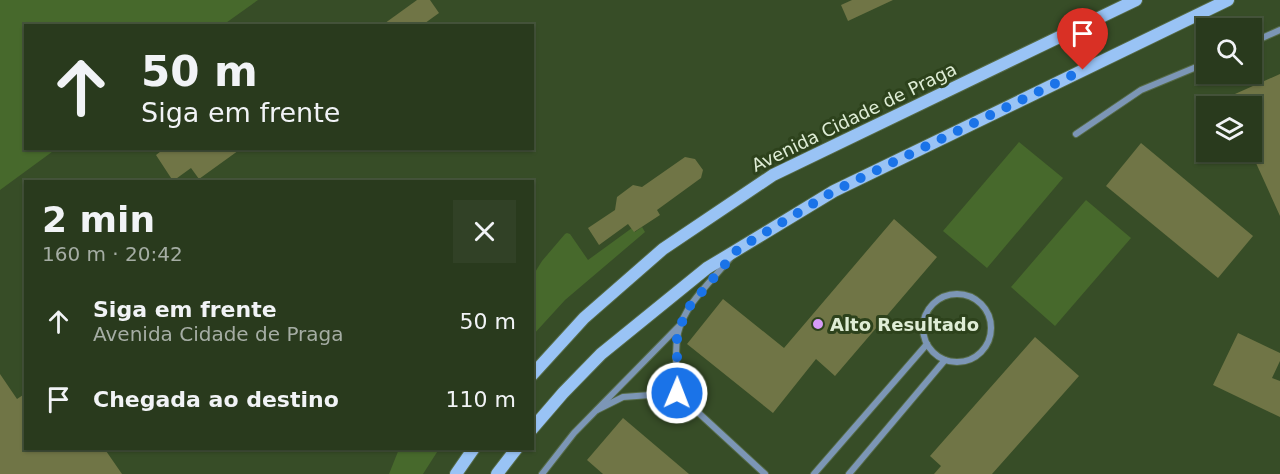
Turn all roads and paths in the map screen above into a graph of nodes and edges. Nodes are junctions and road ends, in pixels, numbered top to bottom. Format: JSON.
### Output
{"nodes":[{"id":1,"x":1136,"y":0,"type":"edge"},
{"id":2,"x":1228,"y":0,"type":"edge"},
{"id":3,"x":1280,"y":30,"type":"edge"},
{"id":4,"x":1262,"y":38,"type":"edge"},
{"id":5,"x":1196,"y":67,"type":"edge"},
{"id":6,"x":1076,"y":134,"type":"dead end"},
{"id":7,"x":738,"y":249,"type":"junction"},
{"id":8,"x":683,"y":319,"type":"junction"},
{"id":9,"x":927,"y":344,"type":"junction"},
{"id":10,"x":945,"y":360,"type":"junction"},
{"id":11,"x":534,"y":373,"type":"edge"},
{"id":12,"x":677,"y":393,"type":"junction"},
{"id":13,"x":597,"y":410,"type":"junction"},
{"id":14,"x":534,"y":427,"type":"edge"},
{"id":15,"x":473,"y":450,"type":"edge"},
{"id":16,"x":515,"y":450,"type":"edge"},
{"id":17,"x":456,"y":474,"type":"edge"},
{"id":18,"x":497,"y":474,"type":"edge"},
{"id":19,"x":542,"y":474,"type":"edge"},
{"id":20,"x":765,"y":474,"type":"edge"},
{"id":21,"x":814,"y":474,"type":"edge"},
{"id":22,"x":849,"y":474,"type":"edge"}],
"edges":[{"from":1,"to":11,"type":"main road","name":"Avenida Cidade de Praga"},
{"from":2,"to":7,"type":"main road"},
{"from":3,"to":4,"type":"street"},
{"from":5,"to":6,"type":"street"},
{"from":7,"to":8,"type":"street"},
{"from":7,"to":14,"type":"main road"},
{"from":8,"to":12,"type":"street"},
{"from":8,"to":13,"type":"street"},
{"from":9,"to":10,"type":"street"},
{"from":9,"to":10,"type":"street"},
{"from":9,"to":21,"type":"street"},
{"from":10,"to":22,"type":"street"},
{"from":12,"to":13,"type":"street"},
{"from":12,"to":20,"type":"street"},
{"from":13,"to":19,"type":"street"},
{"from":15,"to":17,"type":"main road"},
{"from":16,"to":18,"type":"main road"}]}
